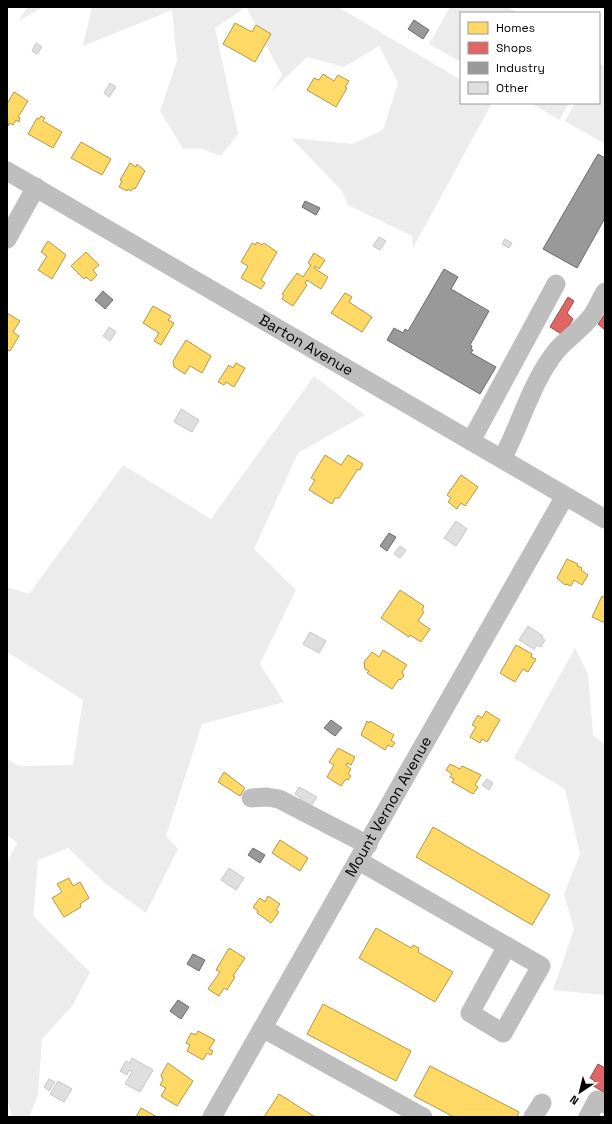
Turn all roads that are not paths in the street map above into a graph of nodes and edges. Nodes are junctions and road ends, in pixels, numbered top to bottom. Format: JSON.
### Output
{"nodes":[{"id":1,"x":7,"y":171,"type":"edge"},
{"id":2,"x":36,"y":187,"type":"junction"},
{"id":3,"x":7,"y":239,"type":"edge"},
{"id":4,"x":556,"y":284,"type":"dead end"},
{"id":5,"x":605,"y":292,"type":"edge"},
{"id":6,"x":471,"y":441,"type":"junction"},
{"id":7,"x":502,"y":459,"type":"junction"},
{"id":8,"x":565,"y":496,"type":"junction"},
{"id":9,"x":605,"y":519,"type":"edge"},
{"id":10,"x":251,"y":798,"type":"dead end"},
{"id":11,"x":364,"y":853,"type":"junction"},
{"id":12,"x":507,"y":946,"type":"dead end"},
{"id":13,"x":264,"y":1029,"type":"junction"},
{"id":14,"x":605,"y":1104,"type":"edge"},
{"id":15,"x":417,"y":1115,"type":"edge"},
{"id":16,"x":212,"y":1117,"type":"edge"},
{"id":17,"x":588,"y":1117,"type":"edge"}],
"edges":[{"from":1,"to":2,"type":"street","name":"Barton Avenue"},
{"from":2,"to":3,"type":"street"},
{"from":2,"to":6,"type":"street","name":"Barton Avenue"},
{"from":4,"to":6,"type":"street"},
{"from":5,"to":7,"type":"street"},
{"from":6,"to":7,"type":"street","name":"Barton Avenue"},
{"from":7,"to":8,"type":"street","name":"Barton Avenue"},
{"from":8,"to":9,"type":"street","name":"Barton Avenue"},
{"from":8,"to":11,"type":"street","name":"Mount Vernon Avenue"},
{"from":10,"to":11,"type":"street"},
{"from":11,"to":12,"type":"street"},
{"from":11,"to":13,"type":"street","name":"Mount Vernon Avenue"},
{"from":13,"to":15,"type":"street"},
{"from":13,"to":16,"type":"street","name":"Mount Vernon Avenue"},
{"from":14,"to":17,"type":"street"}]}
